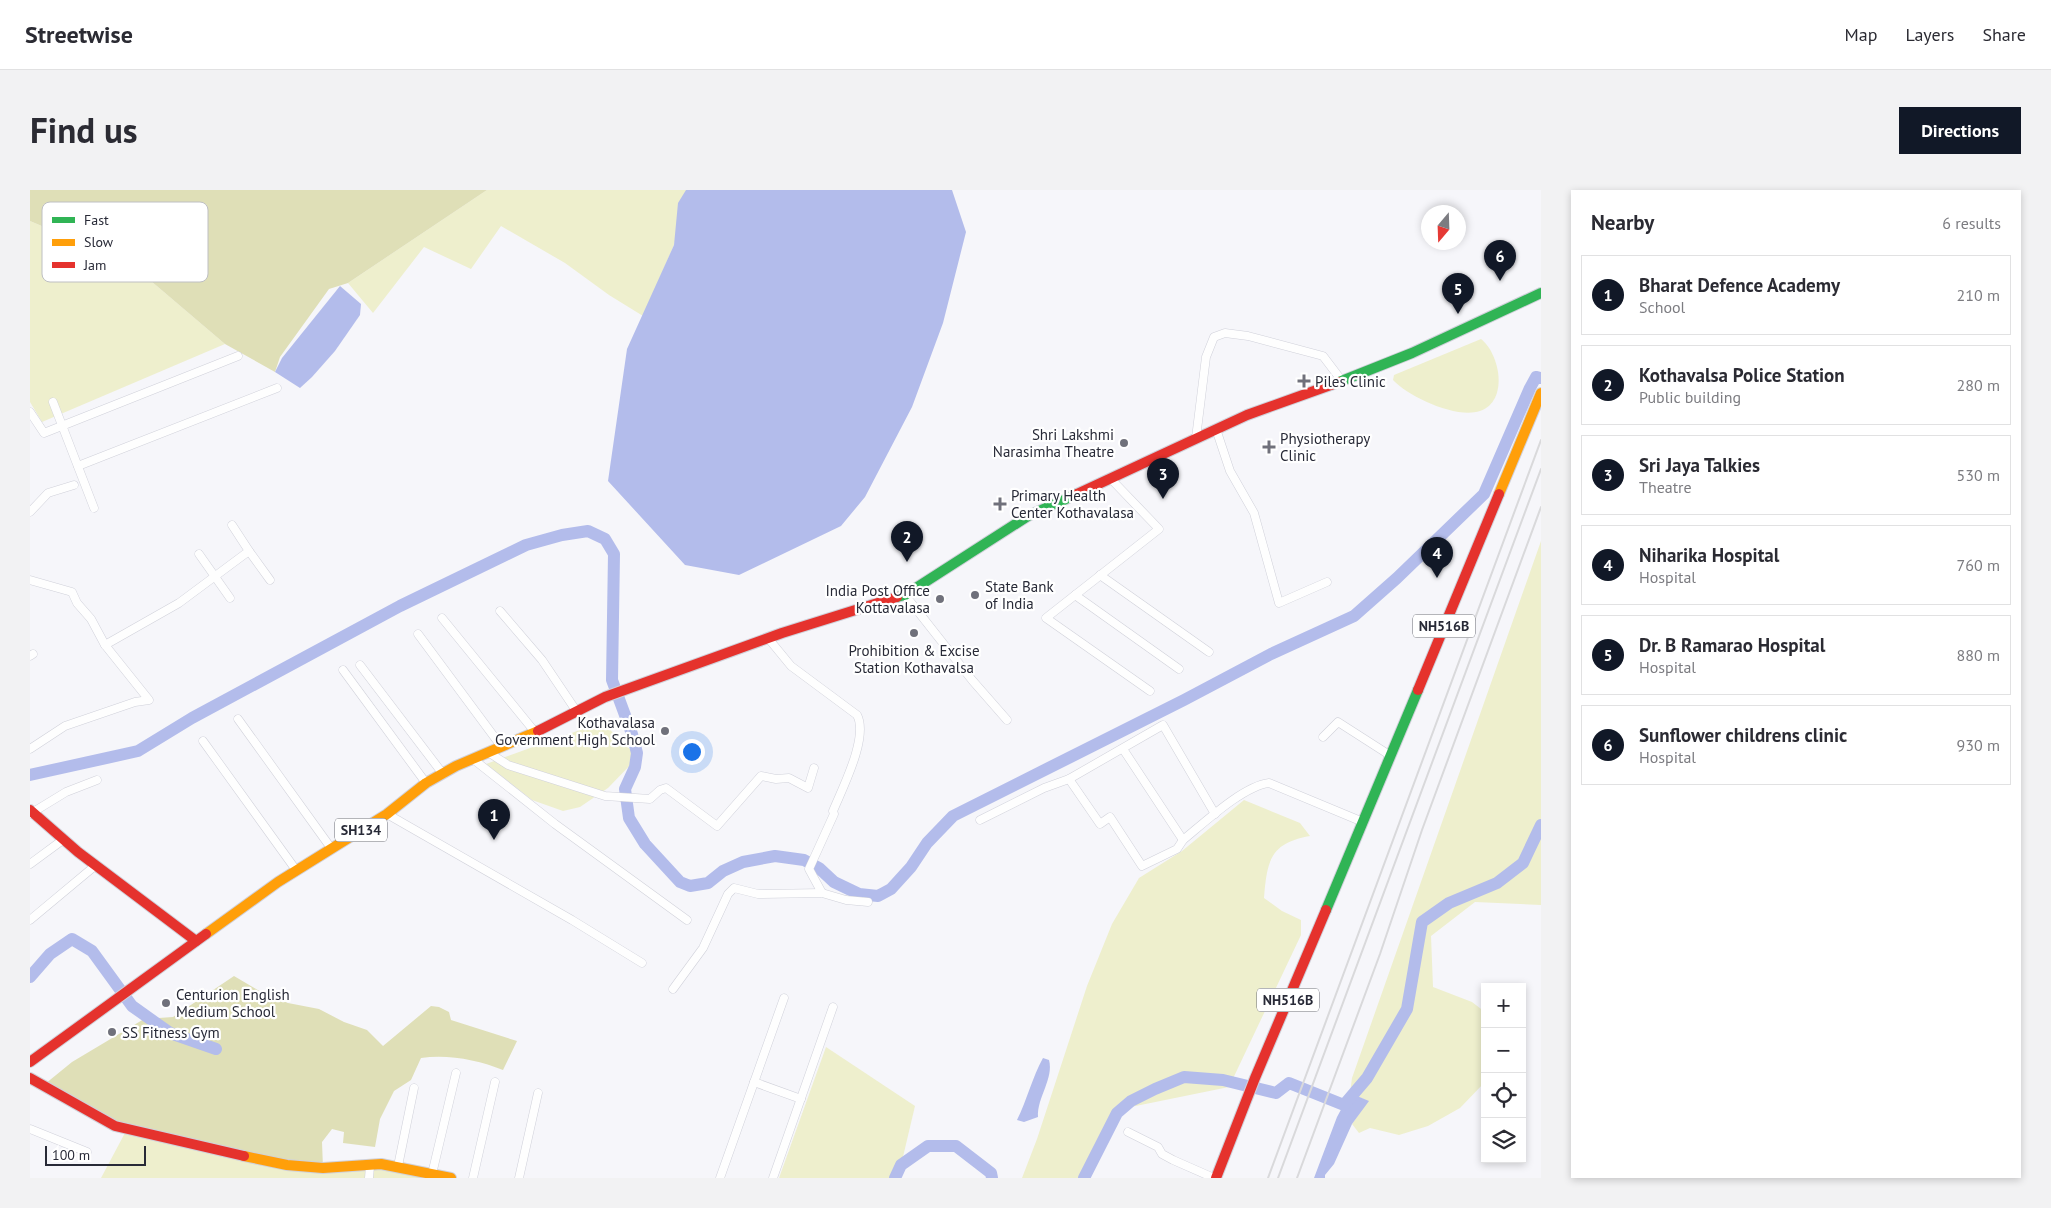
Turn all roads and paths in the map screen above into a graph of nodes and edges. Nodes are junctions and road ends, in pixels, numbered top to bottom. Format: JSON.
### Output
{"nodes":[{"id":1,"x":1541,"y":294,"type":"edge"},
{"id":2,"x":238,"y":356,"type":"dead end"},
{"id":3,"x":1342,"y":381,"type":"junction"},
{"id":4,"x":277,"y":388,"type":"dead end"},
{"id":5,"x":1541,"y":393,"type":"edge"},
{"id":6,"x":53,"y":402,"type":"dead end"},
{"id":7,"x":30,"y":412,"type":"edge"},
{"id":8,"x":62,"y":426,"type":"junction"},
{"id":9,"x":1216,"y":429,"type":"junction"},
{"id":10,"x":1196,"y":438,"type":"junction"},
{"id":11,"x":78,"y":466,"type":"junction"},
{"id":12,"x":1110,"y":478,"type":"junction"},
{"id":13,"x":74,"y":486,"type":"dead end"},
{"id":14,"x":94,"y":508,"type":"dead end"},
{"id":15,"x":30,"y":512,"type":"edge"},
{"id":16,"x":232,"y":525,"type":"dead end"},
{"id":17,"x":249,"y":551,"type":"junction"},
{"id":18,"x":199,"y":554,"type":"dead end"},
{"id":19,"x":1100,"y":575,"type":"junction"},
{"id":20,"x":215,"y":576,"type":"junction"},
{"id":21,"x":30,"y":580,"type":"edge"},
{"id":22,"x":270,"y":580,"type":"dead end"},
{"id":23,"x":1327,"y":582,"type":"dead end"},
{"id":24,"x":905,"y":595,"type":"junction"},
{"id":25,"x":1075,"y":595,"type":"junction"},
{"id":26,"x":230,"y":598,"type":"dead end"},
{"id":27,"x":500,"y":611,"type":"dead end"},
{"id":28,"x":442,"y":618,"type":"dead end"},
{"id":29,"x":418,"y":634,"type":"dead end"},
{"id":30,"x":768,"y":638,"type":"junction"},
{"id":31,"x":106,"y":645,"type":"junction"},
{"id":32,"x":1208,"y":652,"type":"dead end"},
{"id":33,"x":360,"y":666,"type":"dead end"},
{"id":34,"x":1179,"y":669,"type":"dead end"},
{"id":35,"x":342,"y":670,"type":"dead end"},
{"id":36,"x":1150,"y":691,"type":"dead end"},
{"id":37,"x":577,"y":712,"type":"junction"},
{"id":38,"x":238,"y":719,"type":"dead end"},
{"id":39,"x":1007,"y":720,"type":"dead end"},
{"id":40,"x":535,"y":732,"type":"junction"},
{"id":41,"x":1323,"y":737,"type":"dead end"},
{"id":42,"x":203,"y":741,"type":"dead end"},
{"id":43,"x":500,"y":746,"type":"junction"},
{"id":44,"x":30,"y":749,"type":"edge"},
{"id":45,"x":1123,"y":749,"type":"junction"},
{"id":46,"x":488,"y":752,"type":"junction"},
{"id":47,"x":1391,"y":756,"type":"junction"},
{"id":48,"x":473,"y":760,"type":"junction"},
{"id":49,"x":814,"y":768,"type":"dead end"},
{"id":50,"x":443,"y":774,"type":"junction"},
{"id":51,"x":1069,"y":778,"type":"junction"},
{"id":52,"x":97,"y":780,"type":"dead end"},
{"id":53,"x":426,"y":783,"type":"junction"},
{"id":54,"x":31,"y":812,"type":"edge"},
{"id":55,"x":387,"y":814,"type":"junction"},
{"id":56,"x":1215,"y":814,"type":"junction"},
{"id":57,"x":980,"y":820,"type":"dead end"},
{"id":58,"x":1363,"y":822,"type":"junction"},
{"id":59,"x":64,"y":839,"type":"junction"},
{"id":60,"x":1183,"y":840,"type":"junction"},
{"id":61,"x":331,"y":848,"type":"junction"},
{"id":62,"x":30,"y":864,"type":"edge"},
{"id":63,"x":96,"y":865,"type":"junction"},
{"id":64,"x":296,"y":870,"type":"junction"},
{"id":65,"x":822,"y":893,"type":"junction"},
{"id":66,"x":868,"y":902,"type":"dead end"},
{"id":67,"x":30,"y":920,"type":"edge"},
{"id":68,"x":687,"y":920,"type":"dead end"},
{"id":69,"x":196,"y":941,"type":"junction"},
{"id":70,"x":642,"y":963,"type":"dead end"},
{"id":71,"x":673,"y":988,"type":"dead end"},
{"id":72,"x":784,"y":998,"type":"dead end"},
{"id":73,"x":833,"y":1007,"type":"dead end"},
{"id":74,"x":30,"y":1062,"type":"edge"},
{"id":75,"x":456,"y":1073,"type":"dead end"},
{"id":76,"x":30,"y":1078,"type":"edge"},
{"id":77,"x":495,"y":1082,"type":"dead end"},
{"id":78,"x":754,"y":1082,"type":"junction"},
{"id":79,"x":414,"y":1088,"type":"dead end"},
{"id":80,"x":538,"y":1093,"type":"dead end"},
{"id":81,"x":801,"y":1099,"type":"junction"},
{"id":82,"x":30,"y":1129,"type":"edge"},
{"id":83,"x":1128,"y":1132,"type":"dead end"},
{"id":84,"x":86,"y":1152,"type":"dead end"},
{"id":85,"x":370,"y":1166,"type":"junction"},
{"id":86,"x":398,"y":1166,"type":"junction"},
{"id":87,"x":432,"y":1174,"type":"junction"},
{"id":88,"x":369,"y":1178,"type":"edge"},
{"id":89,"x":451,"y":1178,"type":"edge"},
{"id":90,"x":473,"y":1178,"type":"edge"},
{"id":91,"x":519,"y":1178,"type":"edge"},
{"id":92,"x":720,"y":1178,"type":"edge"},
{"id":93,"x":774,"y":1178,"type":"edge"},
{"id":94,"x":1215,"y":1178,"type":"edge"}],
"edges":[{"from":1,"to":3,"type":"main road","number":"SH134"},
{"from":2,"to":8,"type":"street"},
{"from":3,"to":9,"type":"main road","number":"SH134"},
{"from":3,"to":10,"type":"street"},
{"from":4,"to":11,"type":"street"},
{"from":5,"to":47,"type":"main road","number":"NH516B"},
{"from":6,"to":8,"type":"street"},
{"from":7,"to":8,"type":"street"},
{"from":8,"to":11,"type":"street"},
{"from":9,"to":10,"type":"main road","number":"SH134"},
{"from":9,"to":23,"type":"street"},
{"from":10,"to":12,"type":"main road","number":"SH134"},
{"from":11,"to":14,"type":"street"},
{"from":12,"to":19,"type":"street"},
{"from":12,"to":24,"type":"main road","number":"SH134"},
{"from":13,"to":15,"type":"street"},
{"from":16,"to":17,"type":"street"},
{"from":17,"to":20,"type":"street"},
{"from":17,"to":22,"type":"street"},
{"from":18,"to":20,"type":"street"},
{"from":19,"to":25,"type":"street"},
{"from":19,"to":32,"type":"street"},
{"from":20,"to":26,"type":"street"},
{"from":20,"to":31,"type":"street"},
{"from":21,"to":31,"type":"street"},
{"from":24,"to":30,"type":"main road","number":"SH134"},
{"from":24,"to":39,"type":"street"},
{"from":25,"to":34,"type":"street"},
{"from":25,"to":36,"type":"street"},
{"from":27,"to":37,"type":"street"},
{"from":28,"to":40,"type":"street"},
{"from":29,"to":43,"type":"street"},
{"from":30,"to":37,"type":"main road","number":"SH134"},
{"from":30,"to":65,"type":"street"},
{"from":31,"to":44,"type":"street"},
{"from":33,"to":50,"type":"street"},
{"from":35,"to":53,"type":"street"},
{"from":37,"to":40,"type":"main road","number":"SH134"},
{"from":38,"to":61,"type":"street"},
{"from":40,"to":43,"type":"main road","number":"SH134"},
{"from":41,"to":47,"type":"street"},
{"from":42,"to":64,"type":"street"},
{"from":43,"to":46,"type":"main road","number":"SH134"},
{"from":45,"to":51,"type":"street"},
{"from":45,"to":56,"type":"street"},
{"from":45,"to":60,"type":"street"},
{"from":46,"to":48,"type":"main road","number":"SH134"},
{"from":46,"to":49,"type":"street"},
{"from":47,"to":58,"type":"main road","number":"NH516B"},
{"from":48,"to":50,"type":"main road","number":"SH134"},
{"from":48,"to":68,"type":"street"},
{"from":50,"to":53,"type":"main road","number":"SH134"},
{"from":51,"to":57,"type":"street"},
{"from":51,"to":60,"type":"street"},
{"from":52,"to":54,"type":"street"},
{"from":53,"to":55,"type":"main road","number":"SH134"},
{"from":54,"to":59,"type":"main road"},
{"from":55,"to":61,"type":"main road","number":"SH134"},
{"from":55,"to":70,"type":"street"},
{"from":56,"to":58,"type":"street"},
{"from":56,"to":60,"type":"street"},
{"from":58,"to":94,"type":"main road","number":"NH516B"},
{"from":59,"to":62,"type":"street"},
{"from":59,"to":63,"type":"main road"},
{"from":61,"to":64,"type":"main road","number":"SH134"},
{"from":63,"to":67,"type":"street"},
{"from":63,"to":69,"type":"main road"},
{"from":64,"to":69,"type":"main road","number":"SH134"},
{"from":65,"to":66,"type":"street"},
{"from":65,"to":71,"type":"street"},
{"from":69,"to":74,"type":"main road","number":"SH134"},
{"from":72,"to":78,"type":"street"},
{"from":73,"to":81,"type":"street"},
{"from":75,"to":87,"type":"street"},
{"from":76,"to":85,"type":"main road"},
{"from":77,"to":90,"type":"street"},
{"from":78,"to":81,"type":"street"},
{"from":78,"to":92,"type":"street"},
{"from":79,"to":86,"type":"street"},
{"from":80,"to":91,"type":"street"},
{"from":81,"to":93,"type":"street"},
{"from":82,"to":84,"type":"street"},
{"from":83,"to":94,"type":"street"},
{"from":85,"to":86,"type":"main road"},
{"from":85,"to":88,"type":"street"},
{"from":86,"to":87,"type":"main road"},
{"from":87,"to":89,"type":"main road"}]}
